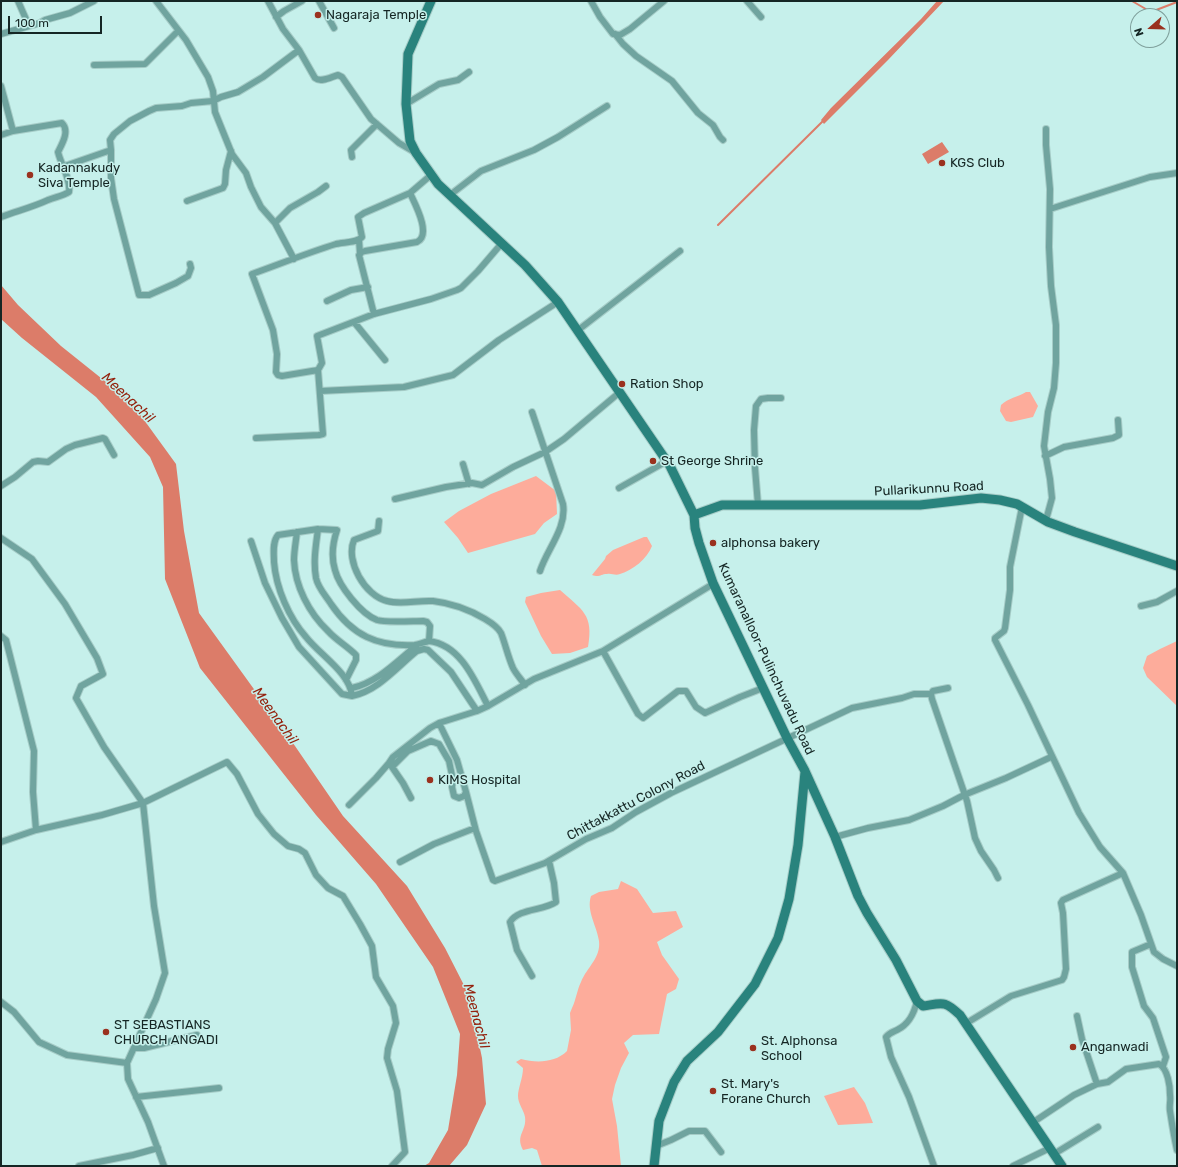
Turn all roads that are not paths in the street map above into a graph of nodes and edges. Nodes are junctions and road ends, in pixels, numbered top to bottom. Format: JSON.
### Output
{"nodes":[{"id":1,"x":18,"y":1,"type":"edge"},
{"id":2,"x":94,"y":1,"type":"edge"},
{"id":3,"x":156,"y":1,"type":"edge"},
{"id":4,"x":268,"y":1,"type":"edge"},
{"id":5,"x":302,"y":1,"type":"edge"},
{"id":6,"x":319,"y":1,"type":"edge"},
{"id":7,"x":431,"y":1,"type":"edge"},
{"id":8,"x":591,"y":1,"type":"edge"},
{"id":9,"x":664,"y":1,"type":"edge"},
{"id":10,"x":747,"y":1,"type":"edge"},
{"id":11,"x":276,"y":17,"type":"junction"},
{"id":12,"x":761,"y":17,"type":"dead end"},
{"id":13,"x":30,"y":26,"type":"junction"},
{"id":14,"x":334,"y":28,"type":"dead end"},
{"id":15,"x":178,"y":32,"type":"junction"},
{"id":16,"x":1,"y":34,"type":"edge"},
{"id":17,"x":615,"y":34,"type":"junction"},
{"id":18,"x":299,"y":50,"type":"junction"},
{"id":19,"x":94,"y":65,"type":"dead end"},
{"id":20,"x":469,"y":72,"type":"dead end"},
{"id":21,"x":1,"y":89,"type":"edge"},
{"id":22,"x":213,"y":101,"type":"junction"},
{"id":23,"x":406,"y":104,"type":"junction"},
{"id":24,"x":607,"y":106,"type":"dead end"},
{"id":25,"x":377,"y":124,"type":"junction"},
{"id":26,"x":1046,"y":129,"type":"dead end"},
{"id":27,"x":13,"y":131,"type":"junction"},
{"id":28,"x":1,"y":135,"type":"edge"},
{"id":29,"x":723,"y":140,"type":"dead end"},
{"id":30,"x":111,"y":150,"type":"junction"},
{"id":31,"x":231,"y":151,"type":"junction"},
{"id":32,"x":416,"y":153,"type":"junction"},
{"id":33,"x":352,"y":157,"type":"dead end"},
{"id":34,"x":62,"y":167,"type":"junction"},
{"id":35,"x":1177,"y":173,"type":"edge"},
{"id":36,"x":431,"y":174,"type":"junction"},
{"id":37,"x":326,"y":186,"type":"dead end"},
{"id":38,"x":410,"y":193,"type":"junction"},
{"id":39,"x":450,"y":195,"type":"junction"},
{"id":40,"x":187,"y":201,"type":"dead end"},
{"id":41,"x":1050,"y":209,"type":"junction"},
{"id":42,"x":1,"y":217,"type":"edge"},
{"id":43,"x":275,"y":223,"type":"junction"},
{"id":44,"x":359,"y":240,"type":"junction"},
{"id":45,"x":502,"y":242,"type":"junction"},
{"id":46,"x":680,"y":251,"type":"dead end"},
{"id":47,"x":360,"y":254,"type":"junction"},
{"id":48,"x":294,"y":259,"type":"junction"},
{"id":49,"x":190,"y":264,"type":"dead end"},
{"id":50,"x":368,"y":287,"type":"junction"},
{"id":51,"x":327,"y":301,"type":"dead end"},
{"id":52,"x":558,"y":302,"type":"junction"},
{"id":53,"x":374,"y":314,"type":"junction"},
{"id":54,"x":354,"y":322,"type":"junction"},
{"id":55,"x":577,"y":331,"type":"junction"},
{"id":56,"x":385,"y":360,"type":"dead end"},
{"id":57,"x":318,"y":370,"type":"junction"},
{"id":58,"x":320,"y":391,"type":"junction"},
{"id":59,"x":620,"y":392,"type":"junction"},
{"id":60,"x":781,"y":398,"type":"dead end"},
{"id":61,"x":532,"y":412,"type":"dead end"},
{"id":62,"x":1118,"y":420,"type":"dead end"},
{"id":63,"x":256,"y":438,"type":"dead end"},
{"id":64,"x":545,"y":452,"type":"junction"},
{"id":65,"x":114,"y":455,"type":"dead end"},
{"id":66,"x":1045,"y":456,"type":"junction"},
{"id":67,"x":667,"y":461,"type":"junction"},
{"id":68,"x":463,"y":464,"type":"dead end"},
{"id":69,"x":469,"y":484,"type":"junction"},
{"id":70,"x":1,"y":486,"type":"edge"},
{"id":71,"x":619,"y":488,"type":"dead end"},
{"id":72,"x":396,"y":499,"type":"dead end"},
{"id":73,"x":758,"y":505,"type":"junction"},
{"id":74,"x":1022,"y":507,"type":"junction"},
{"id":75,"x":694,"y":514,"type":"junction"},
{"id":76,"x":1046,"y":520,"type":"junction"},
{"id":77,"x":379,"y":521,"type":"dead end"},
{"id":78,"x":318,"y":529,"type":"junction"},
{"id":79,"x":297,"y":532,"type":"junction"},
{"id":80,"x":1,"y":538,"type":"edge"},
{"id":81,"x":251,"y":541,"type":"dead end"},
{"id":82,"x":1177,"y":566,"type":"edge"},
{"id":83,"x":540,"y":571,"type":"dead end"},
{"id":84,"x":713,"y":584,"type":"junction"},
{"id":85,"x":1177,"y":590,"type":"edge"},
{"id":86,"x":1141,"y":606,"type":"dead end"},
{"id":87,"x":1,"y":636,"type":"edge"},
{"id":88,"x":430,"y":641,"type":"junction"},
{"id":89,"x":417,"y":645,"type":"junction"},
{"id":90,"x":603,"y":651,"type":"junction"},
{"id":91,"x":346,"y":680,"type":"junction"},
{"id":92,"x":526,"y":685,"type":"junction"},
{"id":93,"x":352,"y":688,"type":"junction"},
{"id":94,"x":763,"y":688,"type":"junction"},
{"id":95,"x":948,"y":688,"type":"dead end"},
{"id":96,"x":931,"y":694,"type":"junction"},
{"id":97,"x":352,"y":696,"type":"junction"},
{"id":98,"x":488,"y":706,"type":"junction"},
{"id":99,"x":477,"y":711,"type":"junction"},
{"id":100,"x":439,"y":723,"type":"junction"},
{"id":101,"x":787,"y":738,"type":"junction"},
{"id":102,"x":1051,"y":756,"type":"junction"},
{"id":103,"x":391,"y":765,"type":"junction"},
{"id":104,"x":805,"y":771,"type":"junction"},
{"id":105,"x":466,"y":792,"type":"junction"},
{"id":106,"x":964,"y":795,"type":"junction"},
{"id":107,"x":412,"y":798,"type":"dead end"},
{"id":108,"x":144,"y":803,"type":"junction"},
{"id":109,"x":349,"y":805,"type":"dead end"},
{"id":110,"x":475,"y":828,"type":"junction"},
{"id":111,"x":36,"y":830,"type":"junction"},
{"id":112,"x":835,"y":837,"type":"junction"},
{"id":113,"x":1,"y":842,"type":"edge"},
{"id":114,"x":549,"y":861,"type":"junction"},
{"id":115,"x":400,"y":862,"type":"dead end"},
{"id":116,"x":1123,"y":873,"type":"junction"},
{"id":117,"x":998,"y":878,"type":"dead end"},
{"id":118,"x":1151,"y":944,"type":"junction"},
{"id":119,"x":1177,"y":966,"type":"edge"},
{"id":120,"x":532,"y":976,"type":"dead end"},
{"id":121,"x":917,"y":1001,"type":"junction"},
{"id":122,"x":1,"y":1002,"type":"edge"},
{"id":123,"x":1077,"y":1016,"type":"dead end"},
{"id":124,"x":965,"y":1024,"type":"junction"},
{"id":125,"x":197,"y":1035,"type":"dead end"},
{"id":126,"x":134,"y":1048,"type":"junction"},
{"id":127,"x":127,"y":1063,"type":"junction"},
{"id":128,"x":1163,"y":1066,"type":"junction"},
{"id":129,"x":1097,"y":1084,"type":"junction"},
{"id":130,"x":219,"y":1088,"type":"dead end"},
{"id":131,"x":136,"y":1098,"type":"junction"},
{"id":132,"x":1032,"y":1123,"type":"junction"},
{"id":133,"x":1098,"y":1127,"type":"dead end"},
{"id":134,"x":656,"y":1146,"type":"junction"},
{"id":135,"x":158,"y":1148,"type":"junction"},
{"id":136,"x":1177,"y":1150,"type":"edge"},
{"id":137,"x":1052,"y":1151,"type":"junction"},
{"id":138,"x":721,"y":1152,"type":"dead end"},
{"id":139,"x":79,"y":1166,"type":"edge"},
{"id":140,"x":164,"y":1166,"type":"edge"},
{"id":141,"x":392,"y":1166,"type":"edge"},
{"id":142,"x":654,"y":1166,"type":"edge"},
{"id":143,"x":934,"y":1166,"type":"edge"},
{"id":144,"x":1013,"y":1166,"type":"edge"},
{"id":145,"x":1062,"y":1166,"type":"edge"}],
"edges":[{"from":1,"to":13,"type":"street"},
{"from":2,"to":13,"type":"street"},
{"from":3,"to":15,"type":"street"},
{"from":4,"to":11,"type":"street"},
{"from":5,"to":11,"type":"street"},
{"from":6,"to":14,"type":"street"},
{"from":7,"to":23,"type":"main road","name":"Kumaranalloor-Pulinchuvadu Road"},
{"from":8,"to":17,"type":"street"},
{"from":9,"to":17,"type":"street"},
{"from":10,"to":12,"type":"street"},
{"from":11,"to":18,"type":"street"},
{"from":13,"to":16,"type":"street"},
{"from":15,"to":19,"type":"street"},
{"from":15,"to":22,"type":"street"},
{"from":17,"to":29,"type":"street"},
{"from":18,"to":22,"type":"street"},
{"from":18,"to":25,"type":"street"},
{"from":20,"to":23,"type":"street"},
{"from":21,"to":27,"type":"street"},
{"from":22,"to":30,"type":"street"},
{"from":22,"to":31,"type":"street"},
{"from":23,"to":32,"type":"main road","name":"Kumaranalloor-Pulinchuvadu Road"},
{"from":24,"to":39,"type":"street"},
{"from":25,"to":32,"type":"street"},
{"from":25,"to":33,"type":"street"},
{"from":26,"to":41,"type":"street"},
{"from":27,"to":28,"type":"street"},
{"from":27,"to":34,"type":"street"},
{"from":30,"to":34,"type":"street"},
{"from":30,"to":49,"type":"street"},
{"from":31,"to":40,"type":"street"},
{"from":31,"to":43,"type":"street"},
{"from":32,"to":36,"type":"main road","name":"Kumaranalloor-Pulinchuvadu Road"},
{"from":34,"to":42,"type":"street"},
{"from":35,"to":41,"type":"street"},
{"from":36,"to":38,"type":"street"},
{"from":36,"to":39,"type":"main road","name":"Kumaranalloor-Pulinchuvadu Road"},
{"from":37,"to":43,"type":"street"},
{"from":38,"to":44,"type":"street"},
{"from":38,"to":47,"type":"street"},
{"from":39,"to":45,"type":"main road","name":"Kumaranalloor-Pulinchuvadu Road"},
{"from":41,"to":66,"type":"street"},
{"from":43,"to":48,"type":"street"},
{"from":44,"to":47,"type":"street"},
{"from":44,"to":48,"type":"street"},
{"from":45,"to":52,"type":"main road","name":"Kumaranalloor-Pulinchuvadu Road"},
{"from":45,"to":53,"type":"street"},
{"from":46,"to":55,"type":"street"},
{"from":47,"to":50,"type":"street"},
{"from":48,"to":57,"type":"street"},
{"from":50,"to":51,"type":"street"},
{"from":50,"to":53,"type":"street"},
{"from":52,"to":55,"type":"main road","name":"Kumaranalloor-Pulinchuvadu Road"},
{"from":52,"to":58,"type":"street"},
{"from":53,"to":54,"type":"street"},
{"from":54,"to":56,"type":"street"},
{"from":54,"to":57,"type":"street"},
{"from":55,"to":59,"type":"main road","name":"Kumaranalloor-Pulinchuvadu Road"},
{"from":57,"to":58,"type":"street"},
{"from":58,"to":63,"type":"street"},
{"from":59,"to":64,"type":"street"},
{"from":59,"to":67,"type":"main road","name":"Kumaranalloor-Pulinchuvadu Road"},
{"from":60,"to":73,"type":"street"},
{"from":61,"to":64,"type":"street"},
{"from":62,"to":66,"type":"street"},
{"from":64,"to":69,"type":"street"},
{"from":64,"to":83,"type":"street"},
{"from":65,"to":70,"type":"street"},
{"from":66,"to":76,"type":"street"},
{"from":67,"to":71,"type":"street"},
{"from":67,"to":75,"type":"main road","name":"Kumaranalloor-Pulinchuvadu Road"},
{"from":68,"to":69,"type":"street"},
{"from":69,"to":72,"type":"street"},
{"from":73,"to":74,"type":"main road","name":"Pullarikunnu Road"},
{"from":73,"to":75,"type":"main road","name":"Pullarikunnu Road"},
{"from":74,"to":76,"type":"main road","name":"Pullarikunnu Road"},
{"from":74,"to":102,"type":"street"},
{"from":75,"to":84,"type":"main road","name":"Kumaranalloor-Pulinchuvadu Road"},
{"from":76,"to":82,"type":"main road","name":"Pullarikunnu Road"},
{"from":77,"to":92,"type":"street"},
{"from":78,"to":79,"type":"street"},
{"from":78,"to":88,"type":"street"},
{"from":78,"to":89,"type":"street"},
{"from":79,"to":91,"type":"street"},
{"from":79,"to":91,"type":"street"},
{"from":80,"to":108,"type":"street"},
{"from":81,"to":97,"type":"street"},
{"from":84,"to":90,"type":"street"},
{"from":84,"to":94,"type":"main road","name":"Kumaranalloor-Pulinchuvadu Road"},
{"from":85,"to":86,"type":"street"},
{"from":87,"to":111,"type":"street"},
{"from":88,"to":89,"type":"street"},
{"from":88,"to":98,"type":"street"},
{"from":89,"to":93,"type":"street"},
{"from":90,"to":92,"type":"street"},
{"from":90,"to":94,"type":"street"},
{"from":91,"to":93,"type":"street"},
{"from":92,"to":98,"type":"street"},
{"from":93,"to":97,"type":"street"},
{"from":94,"to":101,"type":"main road","name":"Kumaranalloor-Pulinchuvadu Road"},
{"from":95,"to":96,"type":"street","name":"Chittakkattu Colony Road"},
{"from":96,"to":101,"type":"street","name":"Chittakkattu Colony Road"},
{"from":96,"to":106,"type":"street"},
{"from":97,"to":99,"type":"street"},
{"from":98,"to":99,"type":"street"},
{"from":99,"to":100,"type":"street"},
{"from":100,"to":103,"type":"street"},
{"from":100,"to":105,"type":"street"},
{"from":101,"to":104,"type":"main road","name":"Kumaranalloor-Pulinchuvadu Road"},
{"from":101,"to":114,"type":"street","name":"Chittakkattu Colony Road"},
{"from":102,"to":106,"type":"street"},
{"from":102,"to":116,"type":"street"},
{"from":103,"to":105,"type":"street"},
{"from":103,"to":107,"type":"street"},
{"from":103,"to":109,"type":"street"},
{"from":104,"to":112,"type":"main road","name":"Kumaranalloor-Pulinchuvadu Road"},
{"from":104,"to":134,"type":"main road"},
{"from":105,"to":110,"type":"street"},
{"from":106,"to":112,"type":"street"},
{"from":106,"to":117,"type":"street"},
{"from":108,"to":111,"type":"street"},
{"from":108,"to":126,"type":"street"},
{"from":108,"to":141,"type":"street"},
{"from":110,"to":114,"type":"street","name":"Chittakkattu Colony Road"},
{"from":110,"to":115,"type":"street"},
{"from":111,"to":113,"type":"street"},
{"from":112,"to":121,"type":"main road","name":"Kumaranalloor-Pulinchuvadu Road"},
{"from":114,"to":120,"type":"street"},
{"from":116,"to":118,"type":"street"},
{"from":116,"to":124,"type":"street"},
{"from":118,"to":119,"type":"street"},
{"from":118,"to":128,"type":"street"},
{"from":121,"to":124,"type":"main road"},
{"from":121,"to":143,"type":"street"},
{"from":122,"to":127,"type":"street"},
{"from":123,"to":129,"type":"street"},
{"from":124,"to":132,"type":"main road"},
{"from":125,"to":126,"type":"street"},
{"from":126,"to":127,"type":"street"},
{"from":127,"to":131,"type":"street"},
{"from":128,"to":129,"type":"street"},
{"from":128,"to":136,"type":"street"},
{"from":129,"to":132,"type":"street"},
{"from":130,"to":131,"type":"street"},
{"from":131,"to":135,"type":"street"},
{"from":132,"to":137,"type":"main road"},
{"from":133,"to":137,"type":"street"},
{"from":134,"to":138,"type":"street"},
{"from":134,"to":142,"type":"main road"},
{"from":135,"to":139,"type":"street"},
{"from":135,"to":140,"type":"street"},
{"from":137,"to":144,"type":"street"},
{"from":137,"to":145,"type":"main road"}]}
